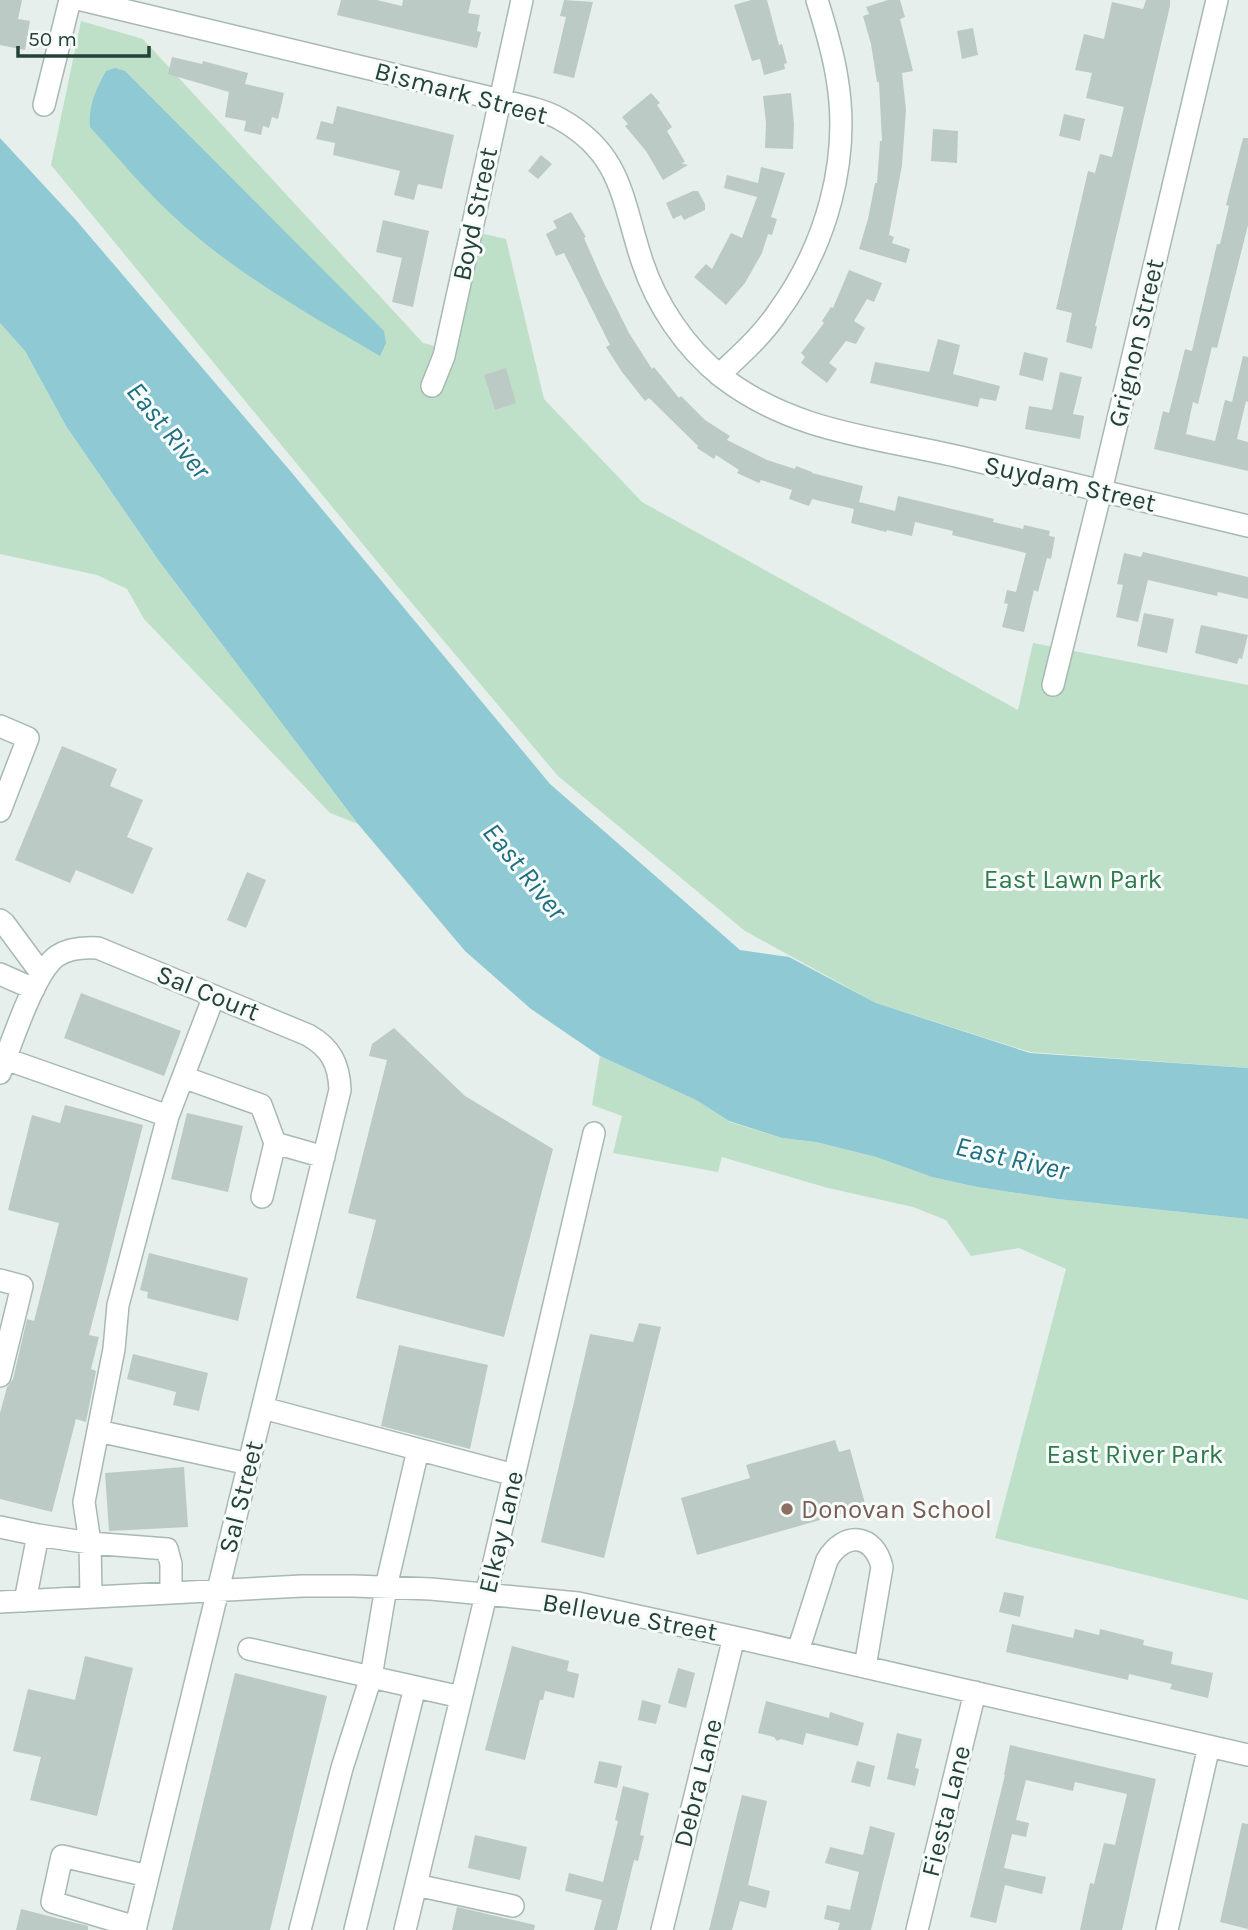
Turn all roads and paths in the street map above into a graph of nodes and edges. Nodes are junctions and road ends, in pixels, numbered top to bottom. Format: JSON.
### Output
{"nodes":[{"id":1,"x":70,"y":0,"type":"edge"},
{"id":2,"x":82,"y":0,"type":"edge"},
{"id":3,"x":522,"y":0,"type":"edge"},
{"id":4,"x":817,"y":0,"type":"edge"},
{"id":5,"x":1217,"y":0,"type":"edge"},
{"id":6,"x":500,"y":100,"type":"junction"},
{"id":7,"x":44,"y":106,"type":"dead end"},
{"id":8,"x":719,"y":375,"type":"junction"},
{"id":9,"x":432,"y":386,"type":"dead end"},
{"id":10,"x":892,"y":442,"type":"joint"},
{"id":11,"x":1101,"y":491,"type":"junction"},
{"id":12,"x":1248,"y":526,"type":"edge"},
{"id":13,"x":1053,"y":685,"type":"dead end"},
{"id":14,"x":0,"y":726,"type":"edge"},
{"id":15,"x":0,"y":811,"type":"edge"},
{"id":16,"x":0,"y":920,"type":"edge"},
{"id":17,"x":0,"y":974,"type":"edge"},
{"id":18,"x":38,"y":981,"type":"junction"},
{"id":19,"x":214,"y":996,"type":"junction"},
{"id":20,"x":2,"y":1063,"type":"edge"},
{"id":21,"x":336,"y":1063,"type":"joint"},
{"id":22,"x":183,"y":1077,"type":"junction"},
{"id":23,"x":167,"y":1116,"type":"junction"},
{"id":24,"x":594,"y":1133,"type":"dead end"},
{"id":25,"x":275,"y":1143,"type":"junction"},
{"id":26,"x":324,"y":1157,"type":"junction"},
{"id":27,"x":262,"y":1197,"type":"dead end"},
{"id":28,"x":0,"y":1280,"type":"edge"},
{"id":29,"x":0,"y":1377,"type":"edge"},
{"id":30,"x":262,"y":1408,"type":"junction"},
{"id":31,"x":98,"y":1431,"type":"junction"},
{"id":32,"x":418,"y":1450,"type":"junction"},
{"id":33,"x":249,"y":1464,"type":"junction"},
{"id":34,"x":514,"y":1475,"type":"junction"},
{"id":35,"x":0,"y":1527,"type":"edge"},
{"id":36,"x":38,"y":1535,"type":"junction"},
{"id":37,"x":90,"y":1543,"type":"junction"},
{"id":38,"x":386,"y":1587,"type":"junction"},
{"id":39,"x":218,"y":1590,"type":"junction"},
{"id":40,"x":170,"y":1593,"type":"junction"},
{"id":41,"x":486,"y":1595,"type":"junction"},
{"id":42,"x":91,"y":1597,"type":"junction"},
{"id":43,"x":25,"y":1601,"type":"junction"},
{"id":44,"x":0,"y":1602,"type":"edge"},
{"id":45,"x":734,"y":1637,"type":"junction"},
{"id":46,"x":249,"y":1649,"type":"dead end"},
{"id":47,"x":799,"y":1651,"type":"junction"},
{"id":48,"x":865,"y":1667,"type":"junction"},
{"id":49,"x":371,"y":1677,"type":"junction"},
{"id":50,"x":415,"y":1687,"type":"junction"},
{"id":51,"x":975,"y":1692,"type":"junction"},
{"id":52,"x":461,"y":1697,"type":"junction"},
{"id":53,"x":1209,"y":1746,"type":"junction"},
{"id":54,"x":1248,"y":1755,"type":"edge"},
{"id":55,"x":148,"y":1876,"type":"junction"},
{"id":56,"x":416,"y":1885,"type":"junction"},
{"id":57,"x":513,"y":1906,"type":"dead end"},
{"id":58,"x":109,"y":1925,"type":"edge"},
{"id":59,"x":136,"y":1928,"type":"edge"},
{"id":60,"x":300,"y":1930,"type":"edge"},
{"id":61,"x":355,"y":1930,"type":"edge"},
{"id":62,"x":404,"y":1930,"type":"edge"},
{"id":63,"x":662,"y":1930,"type":"edge"},
{"id":64,"x":917,"y":1930,"type":"edge"},
{"id":65,"x":1167,"y":1930,"type":"edge"}],
"edges":[{"from":1,"to":7,"type":"street"},
{"from":2,"to":6,"type":"street","name":"Bismark Street"},
{"from":3,"to":6,"type":"street","name":"Boyd Street"},
{"from":4,"to":8,"type":"street"},
{"from":5,"to":11,"type":"street","name":"Grignon Street"},
{"from":6,"to":8,"type":"street","name":"Bismark Street"},
{"from":6,"to":9,"type":"street","name":"Boyd Street"},
{"from":8,"to":10,"type":"street","name":"Bismark Street"},
{"from":10,"to":11,"type":"street","name":"Suydam Street"},
{"from":11,"to":12,"type":"street","name":"Suydam Street"},
{"from":11,"to":13,"type":"street","name":"Grignon Street"},
{"from":14,"to":15,"type":"street"},
{"from":16,"to":18,"type":"street"},
{"from":17,"to":18,"type":"street"},
{"from":18,"to":19,"type":"street","name":"Sal Court"},
{"from":18,"to":20,"type":"street"},
{"from":19,"to":21,"type":"street","name":"Sal Court"},
{"from":19,"to":22,"type":"street"},
{"from":20,"to":23,"type":"street"},
{"from":21,"to":26,"type":"street","name":"Sal Street"},
{"from":22,"to":23,"type":"street"},
{"from":22,"to":25,"type":"street"},
{"from":23,"to":31,"type":"street"},
{"from":24,"to":34,"type":"street","name":"Elkay Lane"},
{"from":25,"to":26,"type":"street"},
{"from":25,"to":27,"type":"street"},
{"from":26,"to":30,"type":"street","name":"Sal Street"},
{"from":28,"to":29,"type":"street"},
{"from":30,"to":32,"type":"street"},
{"from":30,"to":33,"type":"street","name":"Sal Street"},
{"from":31,"to":33,"type":"street"},
{"from":31,"to":37,"type":"street"},
{"from":32,"to":34,"type":"street"},
{"from":32,"to":38,"type":"street"},
{"from":33,"to":39,"type":"street","name":"Sal Street"},
{"from":34,"to":41,"type":"street","name":"Elkay Lane"},
{"from":35,"to":36,"type":"street"},
{"from":36,"to":37,"type":"street"},
{"from":36,"to":43,"type":"street"},
{"from":37,"to":40,"type":"street"},
{"from":37,"to":42,"type":"street"},
{"from":38,"to":39,"type":"street","name":"Bellevue Street"},
{"from":38,"to":41,"type":"street","name":"Bellevue Street"},
{"from":38,"to":49,"type":"street"},
{"from":39,"to":40,"type":"street","name":"Bellevue Street"},
{"from":39,"to":55,"type":"street","name":"Sal Street"},
{"from":40,"to":42,"type":"street","name":"Bellevue Street"},
{"from":41,"to":45,"type":"street","name":"Bellevue Street"},
{"from":41,"to":52,"type":"street","name":"Elkay Lane"},
{"from":42,"to":43,"type":"street","name":"Bellevue Street"},
{"from":43,"to":44,"type":"street","name":"Bellevue Street"},
{"from":45,"to":47,"type":"street","name":"Bellevue Street"},
{"from":45,"to":63,"type":"street","name":"Debra Lane"},
{"from":46,"to":49,"type":"street"},
{"from":47,"to":48,"type":"street","name":"Bellevue Street"},
{"from":47,"to":48,"type":"street"},
{"from":48,"to":51,"type":"street","name":"Bellevue Street"},
{"from":49,"to":50,"type":"street"},
{"from":49,"to":60,"type":"street"},
{"from":50,"to":52,"type":"street"},
{"from":50,"to":61,"type":"street"},
{"from":51,"to":53,"type":"street","name":"Bellevue Street"},
{"from":51,"to":64,"type":"street","name":"Fiesta Lane"},
{"from":52,"to":56,"type":"street","name":"Elkay Lane"},
{"from":53,"to":54,"type":"street","name":"Bellevue Street"},
{"from":53,"to":65,"type":"street"},
{"from":55,"to":58,"type":"street"},
{"from":55,"to":59,"type":"street","name":"Sal Street"},
{"from":56,"to":57,"type":"street"},
{"from":56,"to":62,"type":"street","name":"Elkay Lane"},
{"from":58,"to":59,"type":"street"}]}
